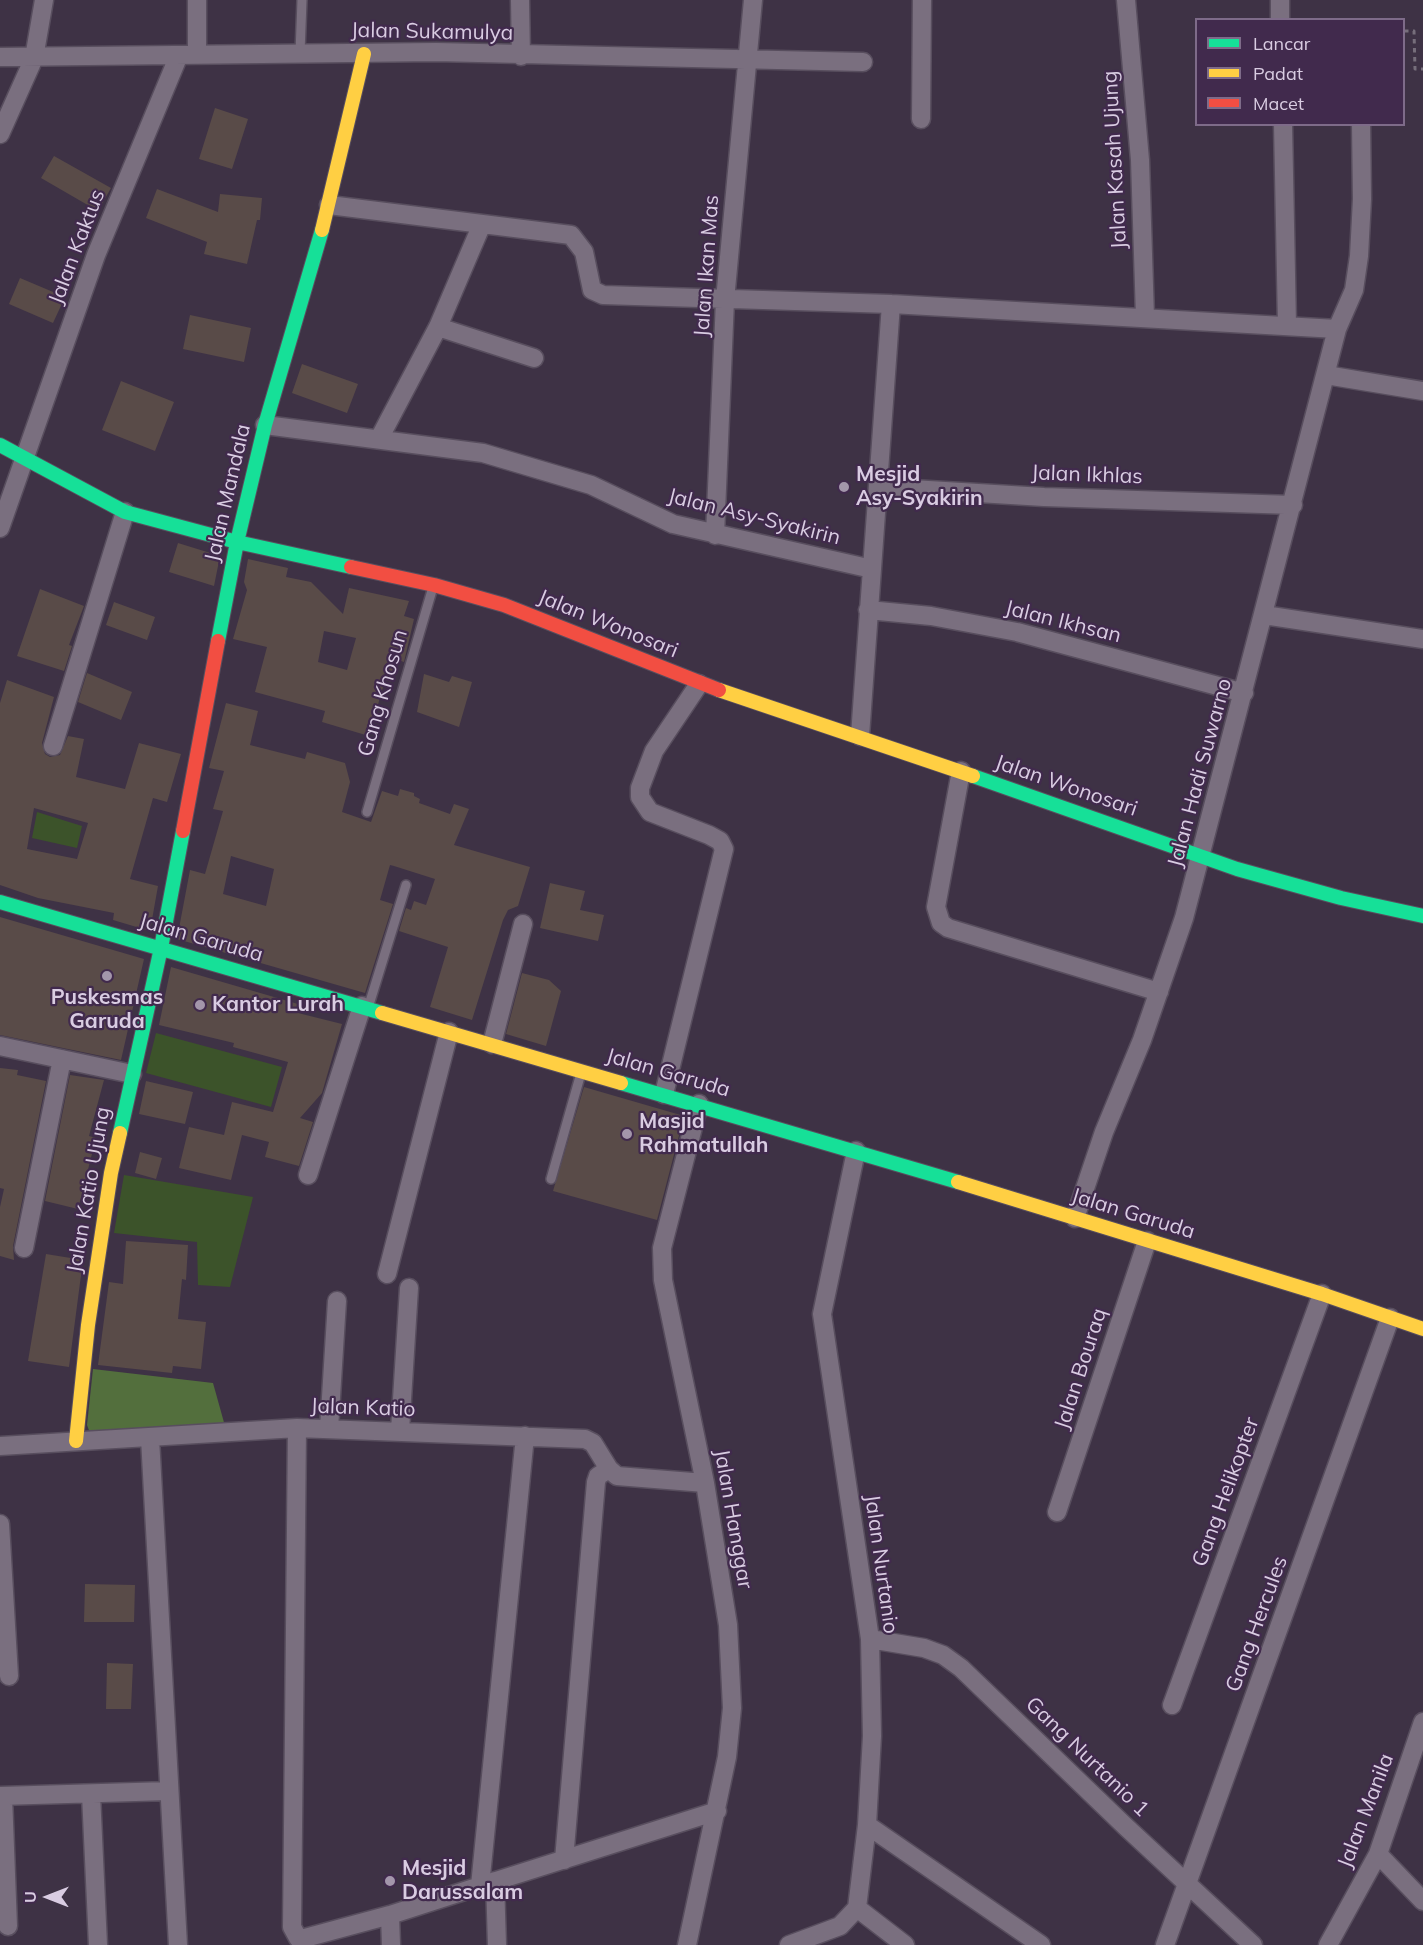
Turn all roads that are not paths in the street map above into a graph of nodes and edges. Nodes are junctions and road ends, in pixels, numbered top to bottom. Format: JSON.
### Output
{"nodes":[{"id":1,"x":44,"y":0,"type":"edge"},
{"id":2,"x":197,"y":0,"type":"edge"},
{"id":3,"x":302,"y":0,"type":"edge"},
{"id":4,"x":520,"y":0,"type":"edge"},
{"id":5,"x":753,"y":0,"type":"edge"},
{"id":6,"x":922,"y":0,"type":"edge"},
{"id":7,"x":1126,"y":0,"type":"edge"},
{"id":8,"x":1280,"y":0,"type":"edge"},
{"id":9,"x":1280,"y":18,"type":"edge"},
{"id":10,"x":300,"y":53,"type":"junction"},
{"id":11,"x":197,"y":54,"type":"junction"},
{"id":12,"x":364,"y":54,"type":"junction"},
{"id":13,"x":179,"y":55,"type":"junction"},
{"id":14,"x":521,"y":56,"type":"junction"},
{"id":15,"x":0,"y":57,"type":"edge"},
{"id":16,"x":34,"y":58,"type":"junction"},
{"id":17,"x":747,"y":59,"type":"junction"},
{"id":18,"x":863,"y":62,"type":"dead end"},
{"id":19,"x":921,"y":119,"type":"dead end"},
{"id":20,"x":1283,"y":126,"type":"edge"},
{"id":21,"x":1361,"y":126,"type":"edge"},
{"id":22,"x":0,"y":134,"type":"edge"},
{"id":23,"x":329,"y":205,"type":"junction"},
{"id":24,"x":482,"y":224,"type":"junction"},
{"id":25,"x":725,"y":300,"type":"junction"},
{"id":26,"x":891,"y":304,"type":"junction"},
{"id":27,"x":1145,"y":317,"type":"junction"},
{"id":28,"x":1287,"y":324,"type":"junction"},
{"id":29,"x":438,"y":327,"type":"junction"},
{"id":30,"x":1336,"y":329,"type":"junction"},
{"id":31,"x":534,"y":358,"type":"dead end"},
{"id":32,"x":1326,"y":375,"type":"junction"},
{"id":33,"x":1423,"y":391,"type":"edge"},
{"id":34,"x":265,"y":424,"type":"junction"},
{"id":35,"x":379,"y":439,"type":"junction"},
{"id":36,"x":0,"y":445,"type":"edge"},
{"id":37,"x":24,"y":459,"type":"junction"},
{"id":38,"x":879,"y":487,"type":"junction"},
{"id":39,"x":1293,"y":506,"type":"junction"},
{"id":40,"x":125,"y":512,"type":"junction"},
{"id":41,"x":0,"y":528,"type":"edge"},
{"id":42,"x":715,"y":535,"type":"junction"},
{"id":43,"x":237,"y":542,"type":"junction"},
{"id":44,"x":872,"y":569,"type":"junction"},
{"id":45,"x":434,"y":585,"type":"junction"},
{"id":46,"x":868,"y":610,"type":"junction"},
{"id":47,"x":1264,"y":615,"type":"junction"},
{"id":48,"x":1423,"y":639,"type":"edge"},
{"id":49,"x":699,"y":684,"type":"junction"},
{"id":50,"x":1244,"y":693,"type":"junction"},
{"id":51,"x":860,"y":736,"type":"junction"},
{"id":52,"x":53,"y":746,"type":"dead end"},
{"id":53,"x":961,"y":771,"type":"junction"},
{"id":54,"x":367,"y":812,"type":"dead end"},
{"id":55,"x":1201,"y":855,"type":"junction"},
{"id":56,"x":406,"y":885,"type":"dead end"},
{"id":57,"x":0,"y":902,"type":"edge"},
{"id":58,"x":1423,"y":916,"type":"edge"},
{"id":59,"x":523,"y":924,"type":"dead end"},
{"id":60,"x":161,"y":948,"type":"junction"},
{"id":61,"x":1159,"y":992,"type":"junction"},
{"id":62,"x":365,"y":1007,"type":"junction"},
{"id":63,"x":449,"y":1032,"type":"junction"},
{"id":64,"x":492,"y":1044,"type":"junction"},
{"id":65,"x":0,"y":1046,"type":"edge"},
{"id":66,"x":62,"y":1059,"type":"junction"},
{"id":67,"x":582,"y":1070,"type":"junction"},
{"id":68,"x":132,"y":1074,"type":"junction"},
{"id":69,"x":664,"y":1094,"type":"junction"},
{"id":70,"x":699,"y":1104,"type":"junction"},
{"id":71,"x":856,"y":1151,"type":"junction"},
{"id":72,"x":308,"y":1175,"type":"dead end"},
{"id":73,"x":552,"y":1179,"type":"dead end"},
{"id":74,"x":1075,"y":1218,"type":"junction"},
{"id":75,"x":1147,"y":1241,"type":"junction"},
{"id":76,"x":24,"y":1248,"type":"dead end"},
{"id":77,"x":387,"y":1274,"type":"dead end"},
{"id":78,"x":409,"y":1288,"type":"dead end"},
{"id":79,"x":1322,"y":1294,"type":"junction"},
{"id":80,"x":337,"y":1301,"type":"dead end"},
{"id":81,"x":1390,"y":1318,"type":"junction"},
{"id":82,"x":1423,"y":1329,"type":"edge"},
{"id":83,"x":297,"y":1428,"type":"junction"},
{"id":84,"x":329,"y":1429,"type":"junction"},
{"id":85,"x":400,"y":1431,"type":"junction"},
{"id":86,"x":525,"y":1436,"type":"junction"},
{"id":87,"x":150,"y":1438,"type":"junction"},
{"id":88,"x":76,"y":1441,"type":"junction"},
{"id":89,"x":0,"y":1446,"type":"edge"},
{"id":90,"x":609,"y":1469,"type":"junction"},
{"id":91,"x":705,"y":1483,"type":"junction"},
{"id":92,"x":1057,"y":1512,"type":"dead end"},
{"id":93,"x":0,"y":1524,"type":"edge"},
{"id":94,"x":870,"y":1639,"type":"junction"},
{"id":95,"x":9,"y":1677,"type":"dead end"},
{"id":96,"x":1172,"y":1705,"type":"dead end"},
{"id":97,"x":1423,"y":1722,"type":"edge"},
{"id":98,"x":169,"y":1791,"type":"junction"},
{"id":99,"x":91,"y":1794,"type":"junction"},
{"id":100,"x":2,"y":1796,"type":"edge"},
{"id":101,"x":717,"y":1811,"type":"junction"},
{"id":102,"x":867,"y":1825,"type":"junction"},
{"id":103,"x":1378,"y":1854,"type":"junction"},
{"id":104,"x":564,"y":1860,"type":"junction"},
{"id":105,"x":488,"y":1884,"type":"junction"},
{"id":106,"x":1189,"y":1884,"type":"junction"},
{"id":107,"x":1423,"y":1901,"type":"edge"},
{"id":108,"x":857,"y":1908,"type":"junction"},
{"id":109,"x":390,"y":1915,"type":"junction"},
{"id":110,"x":8,"y":1926,"type":"dead end"},
{"id":111,"x":98,"y":1945,"type":"edge"},
{"id":112,"x":178,"y":1945,"type":"edge"},
{"id":113,"x":391,"y":1945,"type":"edge"},
{"id":114,"x":497,"y":1945,"type":"edge"},
{"id":115,"x":687,"y":1945,"type":"edge"},
{"id":116,"x":789,"y":1945,"type":"edge"},
{"id":117,"x":905,"y":1945,"type":"edge"},
{"id":118,"x":1041,"y":1945,"type":"edge"},
{"id":119,"x":1165,"y":1945,"type":"edge"},
{"id":120,"x":1253,"y":1945,"type":"edge"},
{"id":121,"x":1328,"y":1945,"type":"edge"}],
"edges":[{"from":1,"to":16,"type":"street"},
{"from":2,"to":11,"type":"street"},
{"from":3,"to":10,"type":"lane"},
{"from":4,"to":14,"type":"street"},
{"from":5,"to":17,"type":"street","name":"Jalan Ikan Mas"},
{"from":6,"to":19,"type":"street"},
{"from":7,"to":27,"type":"street","name":"Jalan Kasah Ujung"},
{"from":8,"to":9,"type":"street"},
{"from":10,"to":11,"type":"street","name":"Jalan Sukamulya"},
{"from":10,"to":12,"type":"street","name":"Jalan Sukamulya"},
{"from":11,"to":13,"type":"street","name":"Jalan Sukamulya"},
{"from":12,"to":14,"type":"street","name":"Jalan Sukamulya"},
{"from":12,"to":23,"type":"street","name":"Jalan Mandala"},
{"from":13,"to":16,"type":"street","name":"Jalan Sukamulya"},
{"from":13,"to":37,"type":"street","name":"Jalan Kaktus"},
{"from":14,"to":17,"type":"street","name":"Jalan Sukamulya"},
{"from":15,"to":16,"type":"street","name":"Jalan Sukamulya"},
{"from":16,"to":22,"type":"street"},
{"from":17,"to":18,"type":"street","name":"Jalan Sukamulya"},
{"from":17,"to":25,"type":"street","name":"Jalan Ikan Mas"},
{"from":20,"to":28,"type":"street"},
{"from":21,"to":30,"type":"street","name":"Jalan Hadi Suwarno"},
{"from":23,"to":24,"type":"street"},
{"from":23,"to":34,"type":"street","name":"Jalan Mandala"},
{"from":24,"to":25,"type":"street"},
{"from":24,"to":29,"type":"street"},
{"from":25,"to":26,"type":"street"},
{"from":25,"to":42,"type":"street","name":"Jalan Ikan Mas"},
{"from":26,"to":27,"type":"street"},
{"from":26,"to":38,"type":"street"},
{"from":27,"to":28,"type":"street"},
{"from":28,"to":30,"type":"street"},
{"from":29,"to":31,"type":"street"},
{"from":29,"to":35,"type":"street"},
{"from":30,"to":32,"type":"street","name":"Jalan Hadi Suwarno"},
{"from":32,"to":33,"type":"street"},
{"from":32,"to":39,"type":"street","name":"Jalan Hadi Suwarno"},
{"from":34,"to":35,"type":"street","name":"Jalan Asy-Syakirin"},
{"from":34,"to":43,"type":"street","name":"Jalan Mandala"},
{"from":35,"to":42,"type":"street","name":"Jalan Asy-Syakirin"},
{"from":36,"to":37,"type":"street","name":"Jalan Wonosari"},
{"from":37,"to":40,"type":"street","name":"Jalan Wonosari"},
{"from":37,"to":41,"type":"street","name":"Jalan Kaktus"},
{"from":38,"to":39,"type":"street","name":"Jalan Ikhlas"},
{"from":38,"to":44,"type":"street"},
{"from":39,"to":47,"type":"street","name":"Jalan Hadi Suwarno"},
{"from":40,"to":43,"type":"street","name":"Jalan Wonosari"},
{"from":40,"to":52,"type":"street"},
{"from":42,"to":44,"type":"street","name":"Jalan Asy-Syakirin"},
{"from":43,"to":45,"type":"street","name":"Jalan Wonosari"},
{"from":43,"to":60,"type":"street","name":"Jalan Mandala"},
{"from":44,"to":46,"type":"street"},
{"from":45,"to":49,"type":"street","name":"Jalan Wonosari"},
{"from":45,"to":54,"type":"lane","name":"Gang Khosun"},
{"from":46,"to":50,"type":"street","name":"Jalan Ikhsan"},
{"from":46,"to":51,"type":"street"},
{"from":47,"to":48,"type":"street"},
{"from":47,"to":50,"type":"street","name":"Jalan Hadi Suwarno"},
{"from":49,"to":51,"type":"street","name":"Jalan Wonosari"},
{"from":49,"to":69,"type":"street"},
{"from":50,"to":55,"type":"street","name":"Jalan Hadi Suwarno"},
{"from":51,"to":53,"type":"street","name":"Jalan Wonosari"},
{"from":53,"to":55,"type":"street","name":"Jalan Wonosari"},
{"from":53,"to":61,"type":"street"},
{"from":55,"to":58,"type":"street","name":"Jalan Wonosari"},
{"from":55,"to":61,"type":"street","name":"Jalan Hadi Suwarno"},
{"from":56,"to":62,"type":"lane"},
{"from":57,"to":60,"type":"street","name":"Jalan Garuda"},
{"from":59,"to":64,"type":"street"},
{"from":60,"to":62,"type":"street","name":"Jalan Garuda"},
{"from":60,"to":68,"type":"street","name":"Jalan Katio Ujung"},
{"from":61,"to":74,"type":"street","name":"Jalan Hadi Suwarno"},
{"from":62,"to":63,"type":"street","name":"Jalan Garuda"},
{"from":62,"to":72,"type":"street"},
{"from":63,"to":64,"type":"street","name":"Jalan Garuda"},
{"from":63,"to":77,"type":"street"},
{"from":64,"to":67,"type":"street","name":"Jalan Garuda"},
{"from":65,"to":66,"type":"street"},
{"from":66,"to":68,"type":"street"},
{"from":66,"to":76,"type":"street"},
{"from":67,"to":69,"type":"street","name":"Jalan Garuda"},
{"from":67,"to":73,"type":"lane"},
{"from":68,"to":88,"type":"street","name":"Jalan Katio Ujung"},
{"from":69,"to":70,"type":"street","name":"Jalan Garuda"},
{"from":70,"to":71,"type":"street","name":"Jalan Garuda"},
{"from":70,"to":91,"type":"street","name":"Jalan Hanggar"},
{"from":71,"to":74,"type":"street","name":"Jalan Garuda"},
{"from":71,"to":94,"type":"street","name":"Jalan Nurtanio"},
{"from":74,"to":75,"type":"street","name":"Jalan Garuda"},
{"from":75,"to":79,"type":"street","name":"Jalan Garuda"},
{"from":75,"to":92,"type":"street","name":"Jalan Bouraq"},
{"from":78,"to":85,"type":"street"},
{"from":79,"to":81,"type":"street","name":"Jalan Garuda"},
{"from":79,"to":96,"type":"street","name":"Gang Helikopter"},
{"from":80,"to":84,"type":"street"},
{"from":81,"to":82,"type":"street","name":"Jalan Garuda"},
{"from":81,"to":106,"type":"street","name":"Gang Hercules"},
{"from":83,"to":84,"type":"street","name":"Jalan Katio"},
{"from":83,"to":87,"type":"street","name":"Jalan Katio"},
{"from":83,"to":109,"type":"street"},
{"from":84,"to":85,"type":"street","name":"Jalan Katio"},
{"from":85,"to":86,"type":"street","name":"Jalan Katio"},
{"from":86,"to":90,"type":"street","name":"Jalan Katio"},
{"from":86,"to":105,"type":"street"},
{"from":87,"to":88,"type":"street","name":"Jalan Katio"},
{"from":87,"to":98,"type":"street"},
{"from":88,"to":89,"type":"street","name":"Jalan Katio"},
{"from":90,"to":91,"type":"street"},
{"from":90,"to":104,"type":"street"},
{"from":91,"to":101,"type":"street","name":"Jalan Hanggar"},
{"from":93,"to":95,"type":"street"},
{"from":94,"to":102,"type":"street","name":"Jalan Nurtanio"},
{"from":94,"to":106,"type":"street","name":"Gang Nurtanio 1"},
{"from":97,"to":103,"type":"street","name":"Jalan Manila"},
{"from":98,"to":99,"type":"street"},
{"from":98,"to":112,"type":"street"},
{"from":99,"to":100,"type":"street"},
{"from":99,"to":111,"type":"street"},
{"from":100,"to":110,"type":"street"},
{"from":101,"to":104,"type":"street"},
{"from":101,"to":115,"type":"street","name":"Jalan Hanggar"},
{"from":102,"to":108,"type":"street","name":"Jalan Nurtanio"},
{"from":102,"to":118,"type":"street"},
{"from":103,"to":107,"type":"street"},
{"from":103,"to":121,"type":"street","name":"Jalan Manila"},
{"from":104,"to":105,"type":"street"},
{"from":105,"to":109,"type":"street"},
{"from":105,"to":114,"type":"street"},
{"from":106,"to":119,"type":"street","name":"Gang Hercules"},
{"from":106,"to":120,"type":"street","name":"Gang Nurtanio 1"},
{"from":108,"to":116,"type":"street"},
{"from":108,"to":117,"type":"street"},
{"from":109,"to":113,"type":"street"}]}
